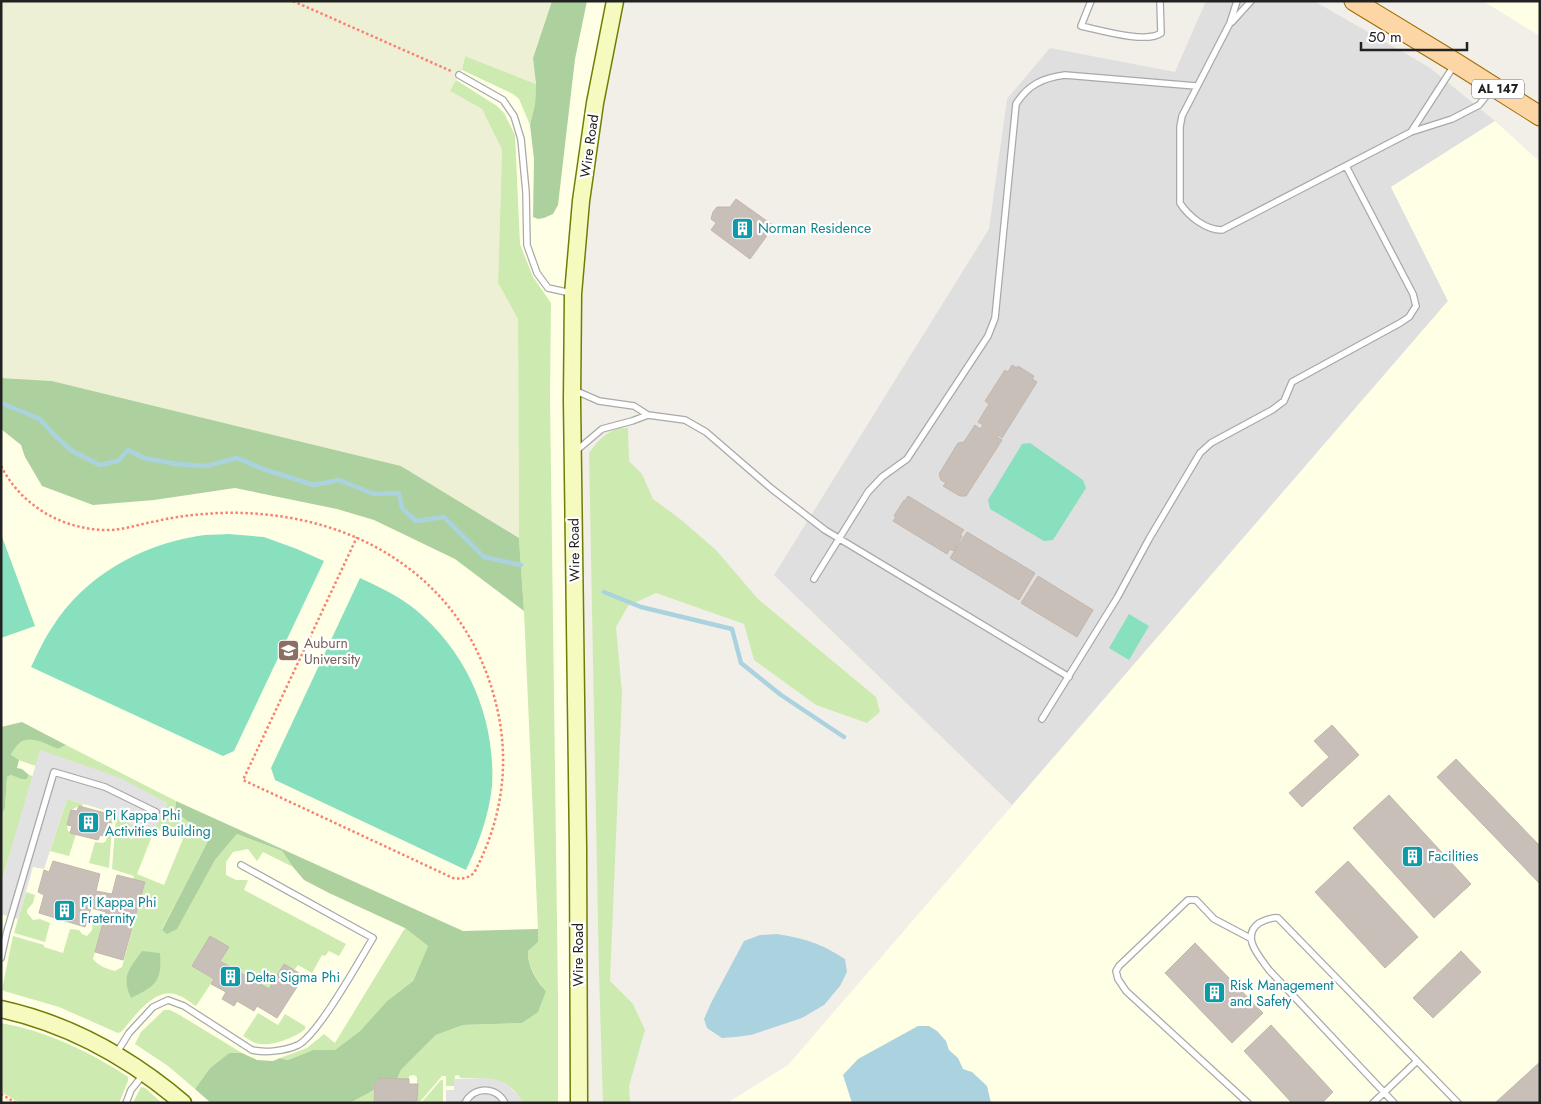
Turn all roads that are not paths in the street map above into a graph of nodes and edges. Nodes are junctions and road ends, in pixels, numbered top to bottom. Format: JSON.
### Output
{"nodes":[{"id":1,"x":615,"y":1,"type":"edge"},
{"id":2,"x":1091,"y":1,"type":"edge"},
{"id":3,"x":1160,"y":1,"type":"edge"},
{"id":4,"x":1237,"y":1,"type":"edge"},
{"id":5,"x":1251,"y":1,"type":"edge"},
{"id":6,"x":1354,"y":1,"type":"edge"},
{"id":7,"x":1230,"y":23,"type":"junction"},
{"id":8,"x":1456,"y":62,"type":"junction"},
{"id":9,"x":459,"y":75,"type":"road end"},
{"id":10,"x":1196,"y":86,"type":"junction"},
{"id":11,"x":1494,"y":86,"type":"junction"},
{"id":12,"x":1540,"y":116,"type":"edge"},
{"id":13,"x":1411,"y":132,"type":"junction"},
{"id":14,"x":1346,"y":166,"type":"junction"},
{"id":15,"x":573,"y":294,"type":"junction"},
{"id":16,"x":572,"y":389,"type":"junction"},
{"id":17,"x":648,"y":415,"type":"junction"},
{"id":18,"x":572,"y":454,"type":"junction"},
{"id":19,"x":840,"y":538,"type":"junction"},
{"id":20,"x":814,"y":579,"type":"dead end"},
{"id":21,"x":1069,"y":677,"type":"junction"},
{"id":22,"x":1042,"y":719,"type":"dead end"},
{"id":23,"x":156,"y":812,"type":"dead end"},
{"id":24,"x":241,"y":866,"type":"dead end"},
{"id":25,"x":1250,"y":938,"type":"junction"},
{"id":26,"x":1,"y":958,"type":"edge"},
{"id":27,"x":1,"y":1009,"type":"edge"},
{"id":28,"x":116,"y":1054,"type":"junction"},
{"id":29,"x":1417,"y":1061,"type":"junction"},
{"id":30,"x":145,"y":1072,"type":"junction"},
{"id":31,"x":1384,"y":1092,"type":"junction"},
{"id":32,"x":126,"y":1103,"type":"edge"},
{"id":33,"x":183,"y":1103,"type":"edge"},
{"id":34,"x":465,"y":1103,"type":"edge"},
{"id":35,"x":505,"y":1103,"type":"edge"},
{"id":36,"x":579,"y":1103,"type":"edge"},
{"id":37,"x":1248,"y":1103,"type":"edge"},
{"id":38,"x":1373,"y":1103,"type":"edge"},
{"id":39,"x":1394,"y":1103,"type":"edge"},
{"id":40,"x":1458,"y":1103,"type":"edge"}],
"edges":[{"from":1,"to":15,"type":"street","name":"Wire Road"},
{"from":2,"to":3,"type":"lane"},
{"from":4,"to":7,"type":"lane"},
{"from":5,"to":7,"type":"lane"},
{"from":6,"to":8,"type":"main road","number":"AL 147"},
{"from":7,"to":10,"type":"lane"},
{"from":8,"to":11,"type":"main road","number":"AL 147"},
{"from":8,"to":13,"type":"lane"},
{"from":9,"to":15,"type":"lane"},
{"from":10,"to":14,"type":"lane"},
{"from":10,"to":19,"type":"lane"},
{"from":11,"to":12,"type":"main road","number":"AL 147"},
{"from":11,"to":13,"type":"lane"},
{"from":13,"to":14,"type":"lane"},
{"from":14,"to":21,"type":"lane"},
{"from":15,"to":16,"type":"street","name":"Wire Road"},
{"from":16,"to":17,"type":"lane"},
{"from":16,"to":18,"type":"street","name":"Wire Road"},
{"from":17,"to":18,"type":"lane"},
{"from":17,"to":19,"type":"lane"},
{"from":18,"to":36,"type":"street","name":"Wire Road"},
{"from":19,"to":20,"type":"lane"},
{"from":19,"to":21,"type":"lane"},
{"from":21,"to":22,"type":"lane"},
{"from":23,"to":26,"type":"lane"},
{"from":24,"to":28,"type":"lane"},
{"from":25,"to":29,"type":"lane"},
{"from":25,"to":31,"type":"lane"},
{"from":25,"to":37,"type":"lane"},
{"from":27,"to":28,"type":"street"},
{"from":28,"to":30,"type":"street"},
{"from":29,"to":31,"type":"lane"},
{"from":29,"to":40,"type":"lane"},
{"from":30,"to":32,"type":"lane"},
{"from":30,"to":33,"type":"street"},
{"from":31,"to":38,"type":"lane"},
{"from":31,"to":39,"type":"lane"},
{"from":34,"to":35,"type":"lane"}]}
